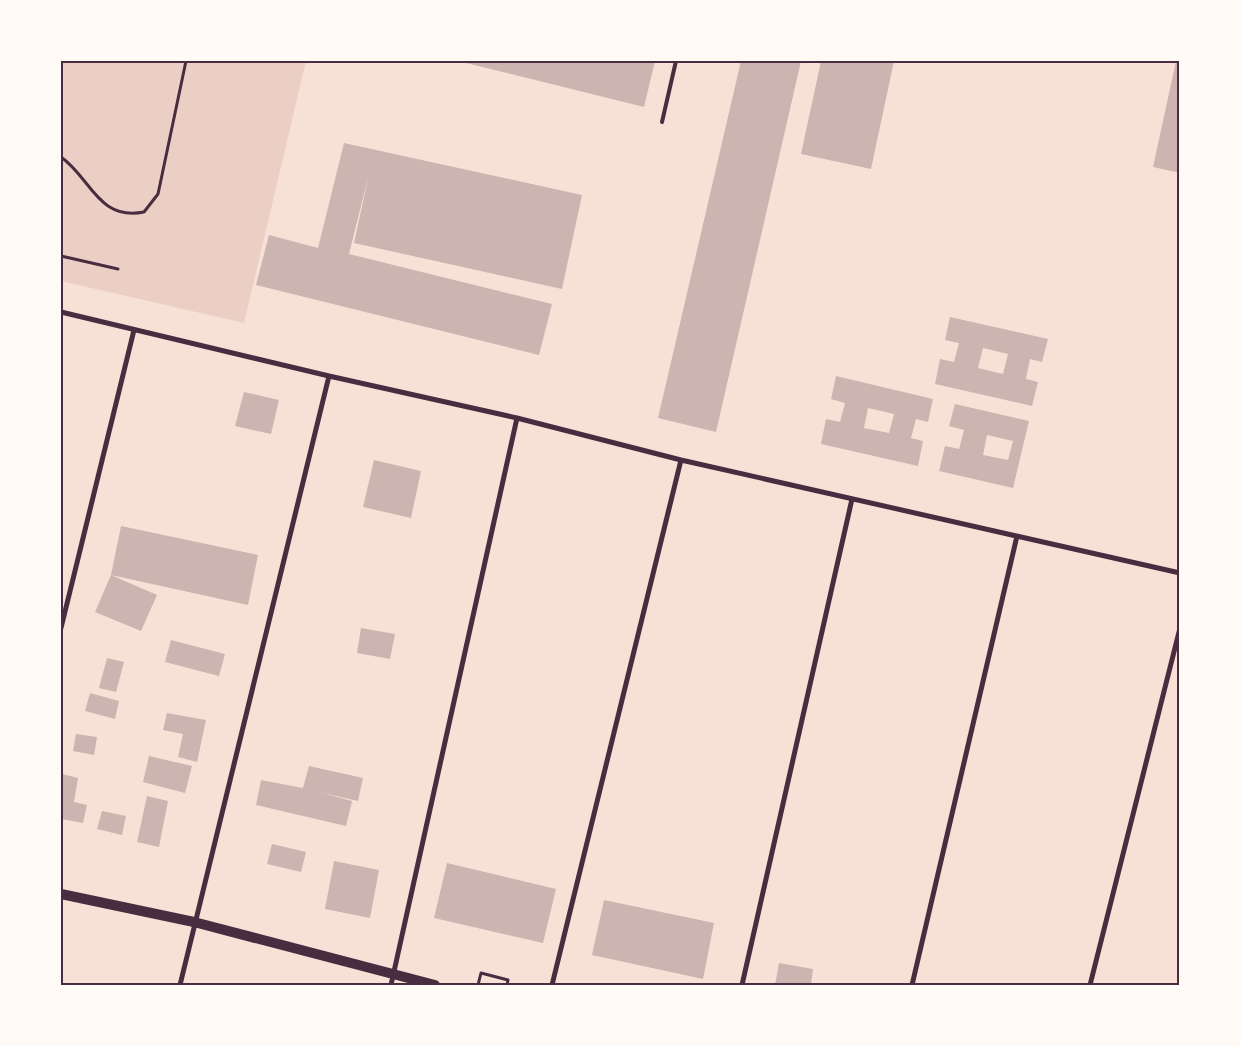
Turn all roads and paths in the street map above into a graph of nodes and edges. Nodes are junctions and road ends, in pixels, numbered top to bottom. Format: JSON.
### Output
{"nodes":[{"id":1,"x":186,"y":61,"type":"edge"},
{"id":2,"x":676,"y":61,"type":"edge"},
{"id":3,"x":662,"y":122,"type":"dead end"},
{"id":4,"x":61,"y":157,"type":"edge"},
{"id":5,"x":61,"y":256,"type":"edge"},
{"id":6,"x":118,"y":269,"type":"dead end"},
{"id":7,"x":61,"y":312,"type":"edge"},
{"id":8,"x":134,"y":330,"type":"junction"},
{"id":9,"x":329,"y":376,"type":"junction"},
{"id":10,"x":517,"y":418,"type":"junction"},
{"id":11,"x":681,"y":460,"type":"junction"},
{"id":12,"x":852,"y":499,"type":"junction"},
{"id":13,"x":1017,"y":536,"type":"junction"},
{"id":14,"x":1180,"y":573,"type":"edge"},
{"id":15,"x":61,"y":628,"type":"edge"},
{"id":16,"x":1180,"y":628,"type":"edge"},
{"id":17,"x":61,"y":894,"type":"edge"},
{"id":18,"x":194,"y":922,"type":"junction"},
{"id":19,"x":393,"y":973,"type":"junction"},
{"id":20,"x":180,"y":985,"type":"edge"},
{"id":21,"x":391,"y":985,"type":"edge"},
{"id":22,"x":435,"y":985,"type":"edge"},
{"id":23,"x":478,"y":985,"type":"edge"},
{"id":24,"x":507,"y":985,"type":"edge"},
{"id":25,"x":552,"y":985,"type":"edge"},
{"id":26,"x":742,"y":985,"type":"edge"},
{"id":27,"x":912,"y":985,"type":"edge"},
{"id":28,"x":1090,"y":985,"type":"edge"}],
"edges":[{"from":1,"to":4,"type":"path"},
{"from":2,"to":3,"type":"lane"},
{"from":5,"to":6,"type":"path"},
{"from":7,"to":8,"type":"street"},
{"from":8,"to":9,"type":"street"},
{"from":8,"to":15,"type":"street"},
{"from":9,"to":10,"type":"street"},
{"from":9,"to":18,"type":"street"},
{"from":10,"to":11,"type":"street"},
{"from":10,"to":19,"type":"street"},
{"from":11,"to":12,"type":"street"},
{"from":11,"to":25,"type":"street"},
{"from":12,"to":13,"type":"street"},
{"from":12,"to":26,"type":"street"},
{"from":13,"to":14,"type":"street"},
{"from":13,"to":27,"type":"street"},
{"from":16,"to":28,"type":"street"},
{"from":17,"to":18,"type":"main road"},
{"from":18,"to":19,"type":"main road"},
{"from":18,"to":20,"type":"street"},
{"from":19,"to":21,"type":"street"},
{"from":19,"to":22,"type":"main road"},
{"from":23,"to":24,"type":"path"}]}
